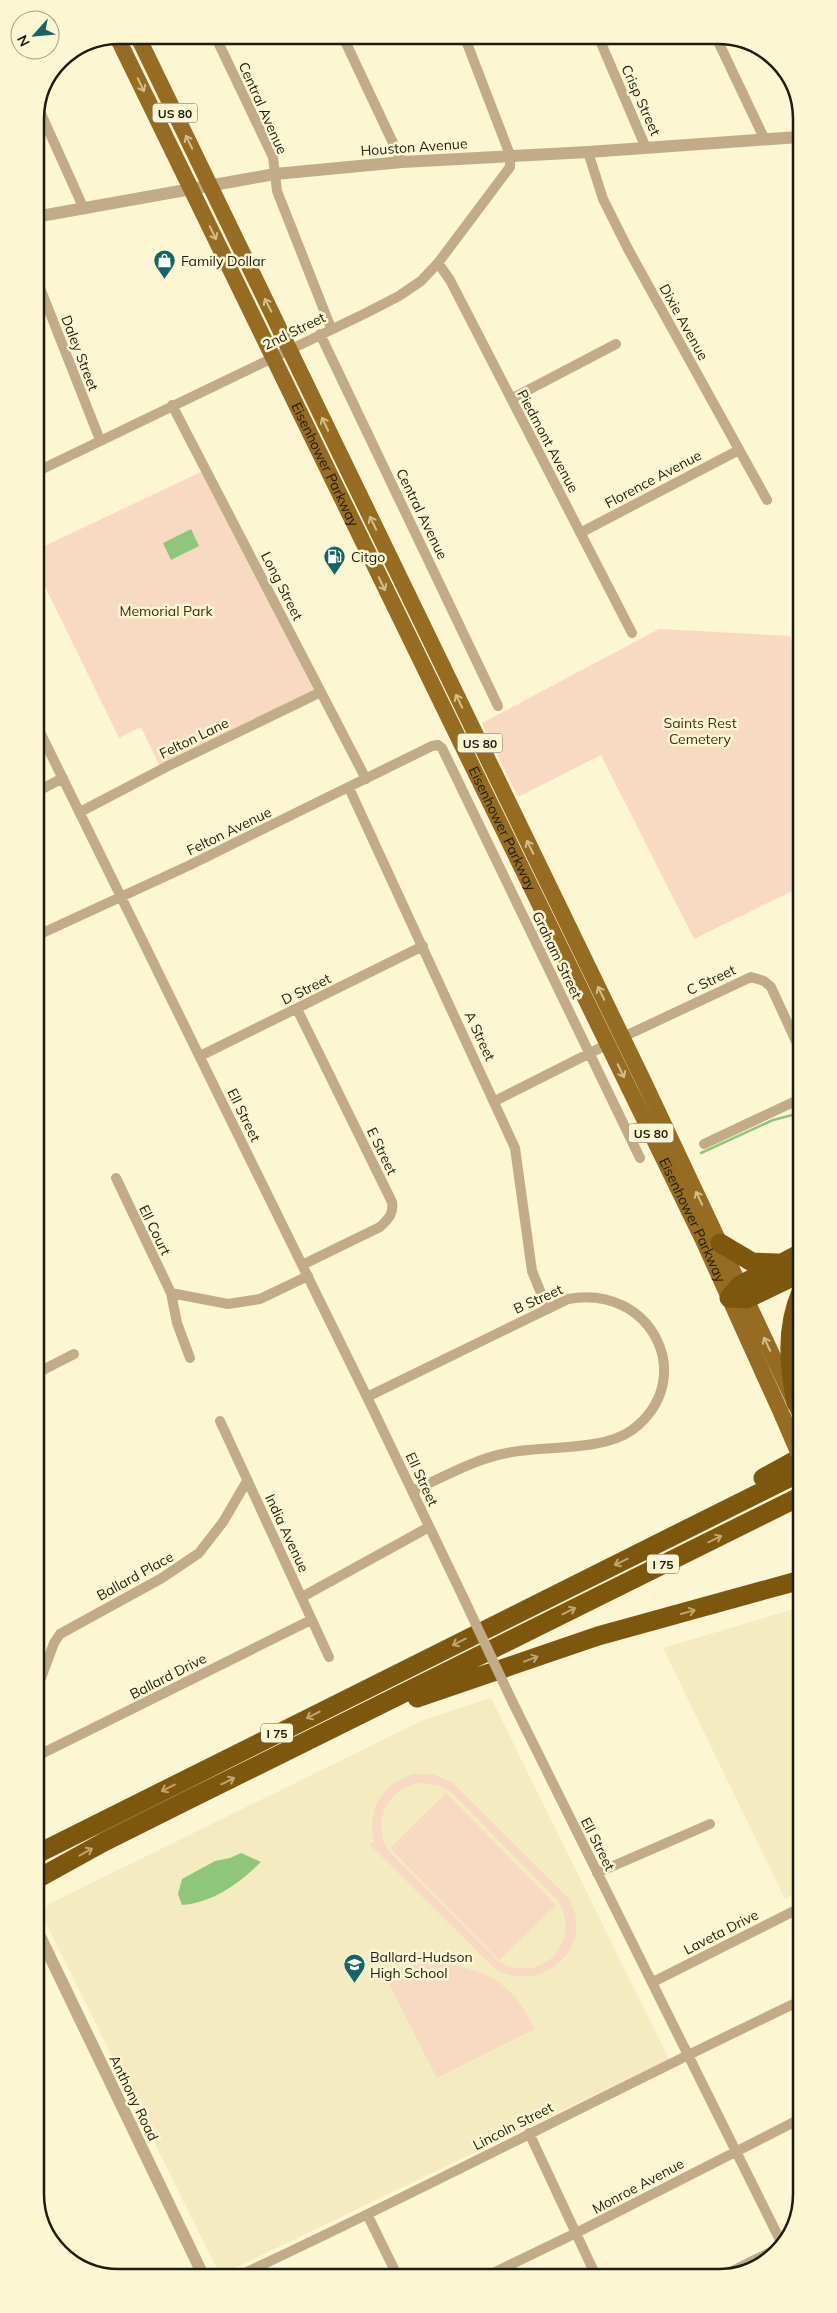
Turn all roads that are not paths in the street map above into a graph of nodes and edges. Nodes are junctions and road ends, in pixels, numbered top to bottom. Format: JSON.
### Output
{"nodes":[{"id":1,"x":120,"y":44,"type":"edge"},
{"id":2,"x":141,"y":44,"type":"edge"},
{"id":3,"x":219,"y":44,"type":"edge"},
{"id":4,"x":346,"y":44,"type":"edge"},
{"id":5,"x":467,"y":44,"type":"edge"},
{"id":6,"x":601,"y":44,"type":"edge"},
{"id":7,"x":719,"y":44,"type":"edge"},
{"id":8,"x":44,"y":120,"type":"edge"},
{"id":9,"x":793,"y":138,"type":"edge"},
{"id":10,"x":765,"y":140,"type":"junction"},
{"id":11,"x":646,"y":148,"type":"junction"},
{"id":12,"x":588,"y":152,"type":"junction"},
{"id":13,"x":510,"y":155,"type":"junction"},
{"id":14,"x":402,"y":162,"type":"junction"},
{"id":15,"x":275,"y":174,"type":"junction"},
{"id":16,"x":210,"y":186,"type":"junction"},
{"id":17,"x":192,"y":190,"type":"junction"},
{"id":18,"x":84,"y":208,"type":"junction"},
{"id":19,"x":44,"y":215,"type":"edge"},
{"id":20,"x":438,"y":263,"type":"junction"},
{"id":21,"x":44,"y":298,"type":"edge"},
{"id":22,"x":331,"y":328,"type":"junction"},
{"id":23,"x":320,"y":334,"type":"junction"},
{"id":24,"x":616,"y":344,"type":"dead end"},
{"id":25,"x":290,"y":348,"type":"junction"},
{"id":26,"x":272,"y":357,"type":"junction"},
{"id":27,"x":511,"y":400,"type":"junction"},
{"id":28,"x":172,"y":405,"type":"junction"},
{"id":29,"x":100,"y":440,"type":"junction"},
{"id":30,"x":739,"y":450,"type":"junction"},
{"id":31,"x":44,"y":468,"type":"edge"},
{"id":32,"x":767,"y":500,"type":"dead end"},
{"id":33,"x":580,"y":533,"type":"junction"},
{"id":34,"x":632,"y":633,"type":"dead end"},
{"id":35,"x":322,"y":692,"type":"junction"},
{"id":36,"x":498,"y":706,"type":"dead end"},
{"id":37,"x":44,"y":740,"type":"edge"},
{"id":38,"x":432,"y":746,"type":"joint"},
{"id":39,"x":63,"y":778,"type":"junction"},
{"id":40,"x":366,"y":779,"type":"junction"},
{"id":41,"x":44,"y":788,"type":"edge"},
{"id":42,"x":349,"y":788,"type":"junction"},
{"id":43,"x":80,"y":812,"type":"junction"},
{"id":44,"x":122,"y":896,"type":"junction"},
{"id":45,"x":44,"y":932,"type":"edge"},
{"id":46,"x":423,"y":946,"type":"junction"},
{"id":47,"x":297,"y":1009,"type":"junction"},
{"id":48,"x":793,"y":1035,"type":"edge"},
{"id":49,"x":615,"y":1041,"type":"junction"},
{"id":50,"x":590,"y":1053,"type":"junction"},
{"id":51,"x":200,"y":1056,"type":"junction"},
{"id":52,"x":494,"y":1101,"type":"junction"},
{"id":53,"x":793,"y":1102,"type":"edge"},
{"id":54,"x":704,"y":1144,"type":"dead end"},
{"id":55,"x":640,"y":1158,"type":"dead end"},
{"id":56,"x":116,"y":1178,"type":"dead end"},
{"id":57,"x":720,"y":1242,"type":"junction"},
{"id":58,"x":793,"y":1256,"type":"edge"},
{"id":59,"x":781,"y":1262,"type":"junction"},
{"id":60,"x":302,"y":1264,"type":"junction"},
{"id":61,"x":308,"y":1276,"type":"junction"},
{"id":62,"x":793,"y":1276,"type":"edge"},
{"id":63,"x":171,"y":1293,"type":"junction"},
{"id":64,"x":738,"y":1294,"type":"junction"},
{"id":65,"x":547,"y":1308,"type":"junction"},
{"id":66,"x":793,"y":1318,"type":"edge"},
{"id":67,"x":74,"y":1354,"type":"dead end"},
{"id":68,"x":190,"y":1358,"type":"dead end"},
{"id":69,"x":44,"y":1369,"type":"edge"},
{"id":70,"x":367,"y":1397,"type":"junction"},
{"id":71,"x":793,"y":1412,"type":"edge"},
{"id":72,"x":220,"y":1421,"type":"dead end"},
{"id":73,"x":793,"y":1462,"type":"edge"},
{"id":74,"x":793,"y":1476,"type":"edge"},
{"id":75,"x":247,"y":1481,"type":"junction"},
{"id":76,"x":412,"y":1491,"type":"junction"},
{"id":77,"x":793,"y":1500,"type":"edge"},
{"id":78,"x":429,"y":1528,"type":"junction"},
{"id":79,"x":664,"y":1540,"type":"junction"},
{"id":80,"x":793,"y":1582,"type":"edge"},
{"id":81,"x":302,"y":1597,"type":"junction"},
{"id":82,"x":311,"y":1620,"type":"junction"},
{"id":83,"x":329,"y":1657,"type":"dead end"},
{"id":84,"x":44,"y":1670,"type":"edge"},
{"id":85,"x":352,"y":1719,"type":"junction"},
{"id":86,"x":44,"y":1753,"type":"edge"},
{"id":87,"x":710,"y":1824,"type":"dead end"},
{"id":88,"x":44,"y":1851,"type":"edge"},
{"id":89,"x":597,"y":1873,"type":"junction"},
{"id":90,"x":44,"y":1876,"type":"edge"},
{"id":91,"x":793,"y":1912,"type":"edge"},
{"id":92,"x":44,"y":1944,"type":"edge"},
{"id":93,"x":653,"y":1982,"type":"junction"},
{"id":94,"x":793,"y":2004,"type":"edge"},
{"id":95,"x":688,"y":2054,"type":"junction"},
{"id":96,"x":793,"y":2122,"type":"edge"},
{"id":97,"x":528,"y":2134,"type":"junction"},
{"id":98,"x":736,"y":2150,"type":"junction"},
{"id":99,"x":368,"y":2216,"type":"junction"},
{"id":100,"x":576,"y":2234,"type":"junction"},
{"id":101,"x":779,"y":2238,"type":"edge"},
{"id":102,"x":200,"y":2269,"type":"edge"},
{"id":103,"x":253,"y":2269,"type":"edge"},
{"id":104,"x":394,"y":2269,"type":"edge"},
{"id":105,"x":502,"y":2269,"type":"edge"},
{"id":106,"x":593,"y":2269,"type":"edge"}],
"edges":[{"from":1,"to":17,"type":"main road","name":"Eisenhower Parkway","number":"US 80","one_way":true},
{"from":16,"to":2,"type":"main road","name":"Eisenhower Parkway","number":"US 80","one_way":true},
{"from":3,"to":15,"type":"street","name":"Central Avenue"},
{"from":4,"to":14,"type":"street"},
{"from":5,"to":13,"type":"street"},
{"from":6,"to":11,"type":"street","name":"Crisp Street"},
{"from":7,"to":10,"type":"street"},
{"from":8,"to":18,"type":"street"},
{"from":9,"to":10,"type":"street","name":"Houston Avenue"},
{"from":10,"to":11,"type":"street","name":"Houston Avenue"},
{"from":11,"to":12,"type":"street","name":"Houston Avenue"},
{"from":12,"to":13,"type":"street","name":"Houston Avenue"},
{"from":12,"to":30,"type":"street","name":"Dixie Avenue"},
{"from":13,"to":14,"type":"street","name":"Houston Avenue"},
{"from":13,"to":20,"type":"street","name":"2nd Street"},
{"from":14,"to":15,"type":"street","name":"Houston Avenue"},
{"from":15,"to":16,"type":"street","name":"Houston Avenue"},
{"from":15,"to":22,"type":"street","name":"Central Avenue"},
{"from":16,"to":17,"type":"street","name":"Houston Avenue"},
{"from":25,"to":16,"type":"main road","name":"Eisenhower Parkway","number":"US 80","one_way":true},
{"from":17,"to":18,"type":"street","name":"Houston Avenue"},
{"from":17,"to":26,"type":"main road","name":"Eisenhower Parkway","number":"US 80","one_way":true},
{"from":18,"to":19,"type":"street","name":"Houston Avenue"},
{"from":20,"to":22,"type":"street","name":"2nd Street"},
{"from":20,"to":27,"type":"street","name":"Piedmont Avenue"},
{"from":21,"to":29,"type":"street","name":"Daley Street"},
{"from":22,"to":23,"type":"street","name":"2nd Street"},
{"from":23,"to":25,"type":"street","name":"2nd Street"},
{"from":23,"to":36,"type":"street","name":"Central Avenue"},
{"from":24,"to":27,"type":"street"},
{"from":25,"to":26,"type":"street","name":"2nd Street"},
{"from":49,"to":25,"type":"main road","name":"Eisenhower Parkway","number":"US 80","one_way":true},
{"from":26,"to":28,"type":"street","name":"2nd Street"},
{"from":26,"to":49,"type":"main road","name":"Eisenhower Parkway","number":"US 80","one_way":true},
{"from":27,"to":33,"type":"street","name":"Piedmont Avenue"},
{"from":28,"to":29,"type":"street","name":"2nd Street"},
{"from":28,"to":35,"type":"street","name":"Long Street"},
{"from":29,"to":31,"type":"street","name":"2nd Street"},
{"from":30,"to":32,"type":"street","name":"Dixie Avenue"},
{"from":30,"to":33,"type":"street","name":"Florence Avenue"},
{"from":33,"to":34,"type":"street","name":"Piedmont Avenue"},
{"from":35,"to":40,"type":"street","name":"Long Street"},
{"from":35,"to":43,"type":"street","name":"Felton Lane"},
{"from":37,"to":39,"type":"street","name":"Ell Street"},
{"from":38,"to":40,"type":"street","name":"Felton Avenue"},
{"from":38,"to":50,"type":"street","name":"Graham Street"},
{"from":39,"to":41,"type":"street"},
{"from":39,"to":43,"type":"street","name":"Ell Street"},
{"from":40,"to":42,"type":"street","name":"Felton Avenue"},
{"from":42,"to":44,"type":"street","name":"Felton Avenue"},
{"from":42,"to":46,"type":"street","name":"A Street"},
{"from":43,"to":44,"type":"street","name":"Ell Street"},
{"from":44,"to":45,"type":"street","name":"Felton Avenue"},
{"from":44,"to":51,"type":"street","name":"Ell Street"},
{"from":46,"to":47,"type":"street","name":"D Street"},
{"from":46,"to":52,"type":"street","name":"A Street"},
{"from":47,"to":51,"type":"street","name":"D Street"},
{"from":47,"to":60,"type":"street","name":"E Street"},
{"from":48,"to":49,"type":"street","name":"C Street"},
{"from":49,"to":50,"type":"street","name":"C Street"},
{"from":57,"to":49,"type":"main road","name":"Eisenhower Parkway","number":"US 80","one_way":true},
{"from":49,"to":64,"type":"main road","name":"Eisenhower Parkway","number":"US 80","one_way":true},
{"from":50,"to":52,"type":"street","name":"C Street"},
{"from":50,"to":55,"type":"street","name":"Graham Street"},
{"from":51,"to":60,"type":"street","name":"Ell Street"},
{"from":52,"to":65,"type":"street","name":"A Street"},
{"from":53,"to":54,"type":"street"},
{"from":56,"to":63,"type":"street","name":"Ell Court"},
{"from":57,"to":59,"type":"highway"},
{"from":57,"to":64,"type":"main road","name":"Eisenhower Parkway","number":"US 80"},
{"from":58,"to":59,"type":"highway"},
{"from":59,"to":64,"type":"highway"},
{"from":60,"to":61,"type":"street","name":"Ell Street"},
{"from":61,"to":63,"type":"street"},
{"from":61,"to":70,"type":"street","name":"Ell Street"},
{"from":62,"to":64,"type":"highway"},
{"from":63,"to":68,"type":"street","name":"Ell Court"},
{"from":64,"to":71,"type":"main road","name":"Eisenhower Parkway","number":"US 80"},
{"from":65,"to":70,"type":"street","name":"B Street"},
{"from":65,"to":76,"type":"street","name":"B Street"},
{"from":66,"to":71,"type":"highway"},
{"from":67,"to":69,"type":"street"},
{"from":70,"to":76,"type":"street","name":"Ell Street"},
{"from":72,"to":75,"type":"street","name":"India Avenue"},
{"from":73,"to":79,"type":"highway"},
{"from":74,"to":79,"type":"highway","number":"I 75"},
{"from":75,"to":81,"type":"street","name":"India Avenue"},
{"from":75,"to":84,"type":"street","name":"Ballard Place"},
{"from":76,"to":78,"type":"street","name":"Ell Street"},
{"from":85,"to":77,"type":"highway","number":"I 75","one_way":true},
{"from":78,"to":81,"type":"street"},
{"from":78,"to":89,"type":"street","name":"Ell Street","bridge":true},
{"from":79,"to":88,"type":"highway","number":"I 75","one_way":true},
{"from":85,"to":80,"type":"highway","one_way":true},
{"from":81,"to":82,"type":"street","name":"India Avenue"},
{"from":82,"to":83,"type":"street","name":"India Avenue"},
{"from":82,"to":86,"type":"street","name":"Ballard Drive"},
{"from":90,"to":85,"type":"highway","number":"I 75","one_way":true},
{"from":87,"to":89,"type":"street"},
{"from":89,"to":93,"type":"street","name":"Ell Street"},
{"from":91,"to":93,"type":"street","name":"Laveta Drive"},
{"from":92,"to":102,"type":"street","name":"Anthony Road"},
{"from":93,"to":95,"type":"street","name":"Ell Street"},
{"from":94,"to":95,"type":"street","name":"Lincoln Street"},
{"from":95,"to":97,"type":"street","name":"Lincoln Street"},
{"from":95,"to":98,"type":"street","name":"Ell Street"},
{"from":96,"to":98,"type":"street","name":"Monroe Avenue"},
{"from":97,"to":99,"type":"street","name":"Lincoln Street"},
{"from":97,"to":100,"type":"street"},
{"from":98,"to":100,"type":"street","name":"Monroe Avenue"},
{"from":98,"to":101,"type":"street","name":"Ell Street"},
{"from":99,"to":103,"type":"street","name":"Lincoln Street"},
{"from":99,"to":104,"type":"street"},
{"from":100,"to":105,"type":"street","name":"Monroe Avenue"},
{"from":100,"to":106,"type":"street"}]}
